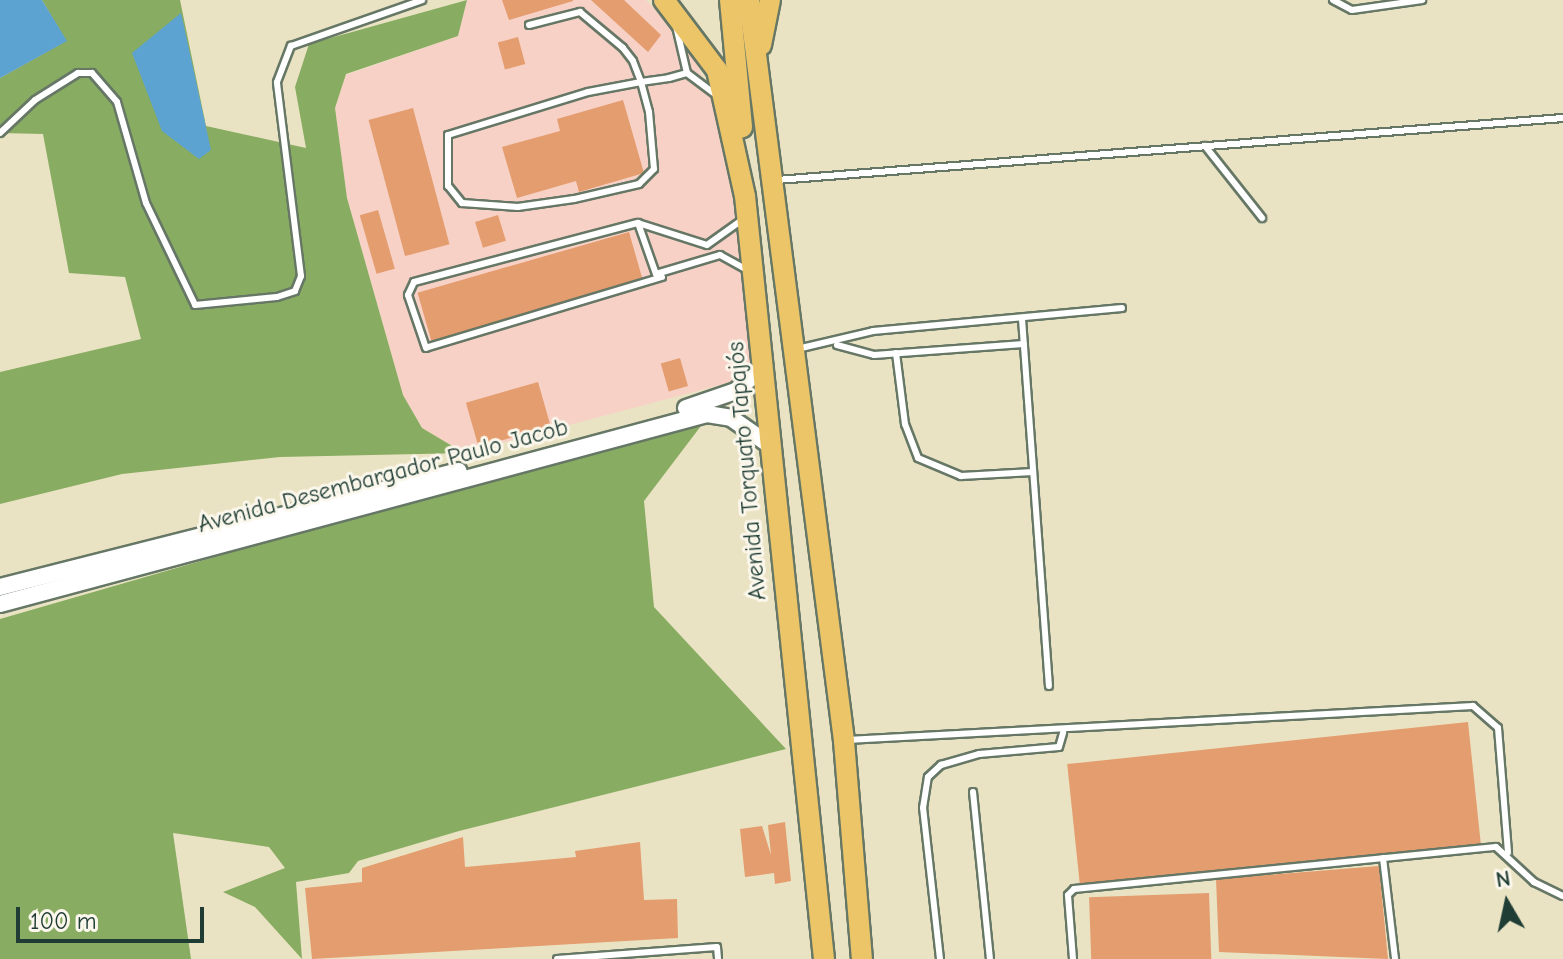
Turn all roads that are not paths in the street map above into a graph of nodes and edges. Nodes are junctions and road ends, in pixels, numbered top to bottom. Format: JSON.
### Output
{"nodes":[{"id":1,"x":422,"y":0,"type":"edge"},
{"id":2,"x":730,"y":0,"type":"edge"},
{"id":3,"x":749,"y":0,"type":"edge"},
{"id":4,"x":770,"y":0,"type":"edge"},
{"id":5,"x":1333,"y":0,"type":"edge"},
{"id":6,"x":1422,"y":0,"type":"edge"},
{"id":7,"x":671,"y":6,"type":"edge"},
{"id":8,"x":529,"y":25,"type":"dead end"},
{"id":9,"x":757,"y":61,"type":"junction"},
{"id":10,"x":687,"y":73,"type":"junction"},
{"id":11,"x":641,"y":82,"type":"junction"},
{"id":12,"x":727,"y":102,"type":"junction"},
{"id":13,"x":1563,"y":118,"type":"edge"},
{"id":14,"x":0,"y":133,"type":"edge"},
{"id":15,"x":1205,"y":146,"type":"junction"},
{"id":16,"x":774,"y":180,"type":"junction"},
{"id":17,"x":746,"y":205,"type":"junction"},
{"id":18,"x":1262,"y":218,"type":"dead end"},
{"id":19,"x":638,"y":223,"type":"junction"},
{"id":20,"x":755,"y":275,"type":"junction"},
{"id":21,"x":662,"y":277,"type":"junction"},
{"id":22,"x":1122,"y":308,"type":"dead end"},
{"id":23,"x":1022,"y":319,"type":"junction"},
{"id":24,"x":1024,"y":344,"type":"junction"},
{"id":25,"x":837,"y":345,"type":"junction"},
{"id":26,"x":793,"y":349,"type":"junction"},
{"id":27,"x":896,"y":353,"type":"junction"},
{"id":28,"x":764,"y":366,"type":"junction"},
{"id":29,"x":771,"y":446,"type":"junction"},
{"id":30,"x":1033,"y":472,"type":"junction"},
{"id":31,"x":247,"y":519,"type":"junction"},
{"id":32,"x":250,"y":536,"type":"junction"},
{"id":33,"x":0,"y":587,"type":"edge"},
{"id":34,"x":0,"y":604,"type":"edge"},
{"id":35,"x":1049,"y":686,"type":"dead end"},
{"id":36,"x":1063,"y":733,"type":"junction"},
{"id":37,"x":844,"y":741,"type":"junction"},
{"id":38,"x":973,"y":792,"type":"dead end"},
{"id":39,"x":1508,"y":853,"type":"junction"},
{"id":40,"x":1383,"y":858,"type":"junction"},
{"id":41,"x":1563,"y":896,"type":"edge"},
{"id":42,"x":557,"y":959,"type":"edge"},
{"id":43,"x":718,"y":959,"type":"edge"},
{"id":44,"x":824,"y":959,"type":"edge"},
{"id":45,"x":862,"y":959,"type":"edge"},
{"id":46,"x":940,"y":959,"type":"edge"},
{"id":47,"x":990,"y":959,"type":"edge"},
{"id":48,"x":1073,"y":959,"type":"edge"},
{"id":49,"x":1395,"y":959,"type":"edge"}],
"edges":[{"from":1,"to":14,"type":"lane"},
{"from":2,"to":17,"type":"highway"},
{"from":3,"to":9,"type":"highway"},
{"from":4,"to":9,"type":"highway"},
{"from":5,"to":6,"type":"lane"},
{"from":7,"to":10,"type":"lane"},
{"from":7,"to":12,"type":"highway","name":"Avenida Torquato Tapajós"},
{"from":8,"to":11,"type":"lane"},
{"from":9,"to":16,"type":"highway"},
{"from":10,"to":11,"type":"lane"},
{"from":10,"to":12,"type":"lane"},
{"from":11,"to":11,"type":"lane"},
{"from":12,"to":17,"type":"highway","name":"Avenida Torquato Tapajós"},
{"from":13,"to":15,"type":"lane"},
{"from":15,"to":16,"type":"lane"},
{"from":15,"to":18,"type":"lane"},
{"from":16,"to":26,"type":"highway"},
{"from":17,"to":19,"type":"lane"},
{"from":17,"to":20,"type":"highway","name":"Avenida Torquato Tapajós"},
{"from":19,"to":21,"type":"lane"},
{"from":19,"to":21,"type":"lane"},
{"from":20,"to":21,"type":"lane"},
{"from":20,"to":28,"type":"highway","name":"Avenida Torquato Tapajós"},
{"from":22,"to":23,"type":"lane"},
{"from":23,"to":24,"type":"lane"},
{"from":23,"to":25,"type":"lane"},
{"from":24,"to":27,"type":"lane"},
{"from":24,"to":30,"type":"lane"},
{"from":25,"to":26,"type":"lane"},
{"from":25,"to":27,"type":"lane"},
{"from":26,"to":37,"type":"highway"},
{"from":27,"to":30,"type":"lane"},
{"from":28,"to":29,"type":"highway","name":"Avenida Torquato Tapajós"},
{"from":28,"to":31,"type":"street","name":"Avenida Desembargador Paulo Jacob"},
{"from":29,"to":32,"type":"street","name":"Avenida Desembargador Paulo Jacob"},
{"from":29,"to":44,"type":"highway","name":"Avenida Torquato Tapajós"},
{"from":30,"to":35,"type":"lane"},
{"from":31,"to":32,"type":"street"},
{"from":31,"to":33,"type":"street","name":"Avenida Desembargador Paulo Jacob"},
{"from":32,"to":34,"type":"street","name":"Avenida Desembargador Paulo Jacob"},
{"from":36,"to":37,"type":"lane"},
{"from":36,"to":39,"type":"lane"},
{"from":36,"to":46,"type":"lane"},
{"from":37,"to":45,"type":"highway"},
{"from":38,"to":47,"type":"lane"},
{"from":39,"to":40,"type":"lane"},
{"from":39,"to":41,"type":"lane"},
{"from":40,"to":48,"type":"lane"},
{"from":40,"to":49,"type":"lane"},
{"from":42,"to":43,"type":"lane"}]}
